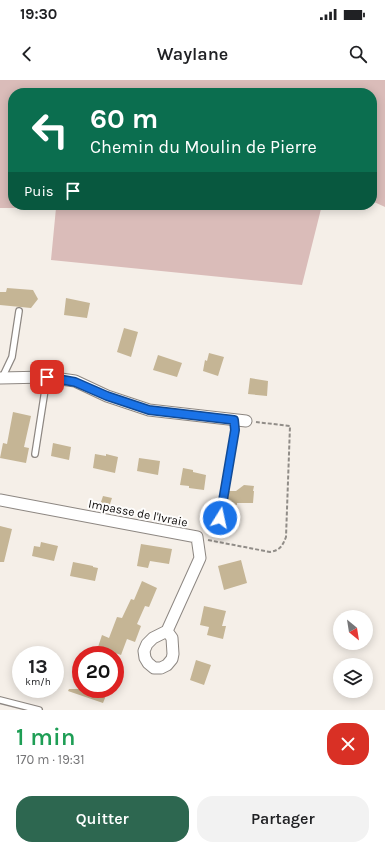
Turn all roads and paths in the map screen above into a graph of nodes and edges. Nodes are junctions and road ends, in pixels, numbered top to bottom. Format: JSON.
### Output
{"nodes":[{"id":1,"x":19,"y":311,"type":"dead end"},
{"id":2,"x":47,"y":377,"type":"junction"},
{"id":3,"x":1,"y":378,"type":"edge"},
{"id":4,"x":234,"y":420,"type":"junction"},
{"id":5,"x":246,"y":421,"type":"joint"},
{"id":6,"x":35,"y":454,"type":"dead end"},
{"id":7,"x":0,"y":500,"type":"edge"},
{"id":8,"x":220,"y":518,"type":"dead end"},
{"id":9,"x":196,"y":537,"type":"junction"},
{"id":10,"x":167,"y":631,"type":"dead end"},
{"id":11,"x":0,"y":700,"type":"edge"},
{"id":12,"x":40,"y":710,"type":"edge"}],
"edges":[{"from":1,"to":3,"type":"lane"},
{"from":2,"to":3,"type":"street"},
{"from":2,"to":4,"type":"street"},
{"from":2,"to":6,"type":"lane"},
{"from":4,"to":5,"type":"street"},
{"from":4,"to":8,"type":"lane"},
{"from":5,"to":9,"type":"path"},
{"from":7,"to":9,"type":"street","name":"Impasse de l'Ivraie"},
{"from":9,"to":10,"type":"street","name":"Impasse de l'Ivraie"},
{"from":11,"to":12,"type":"lane"}]}
